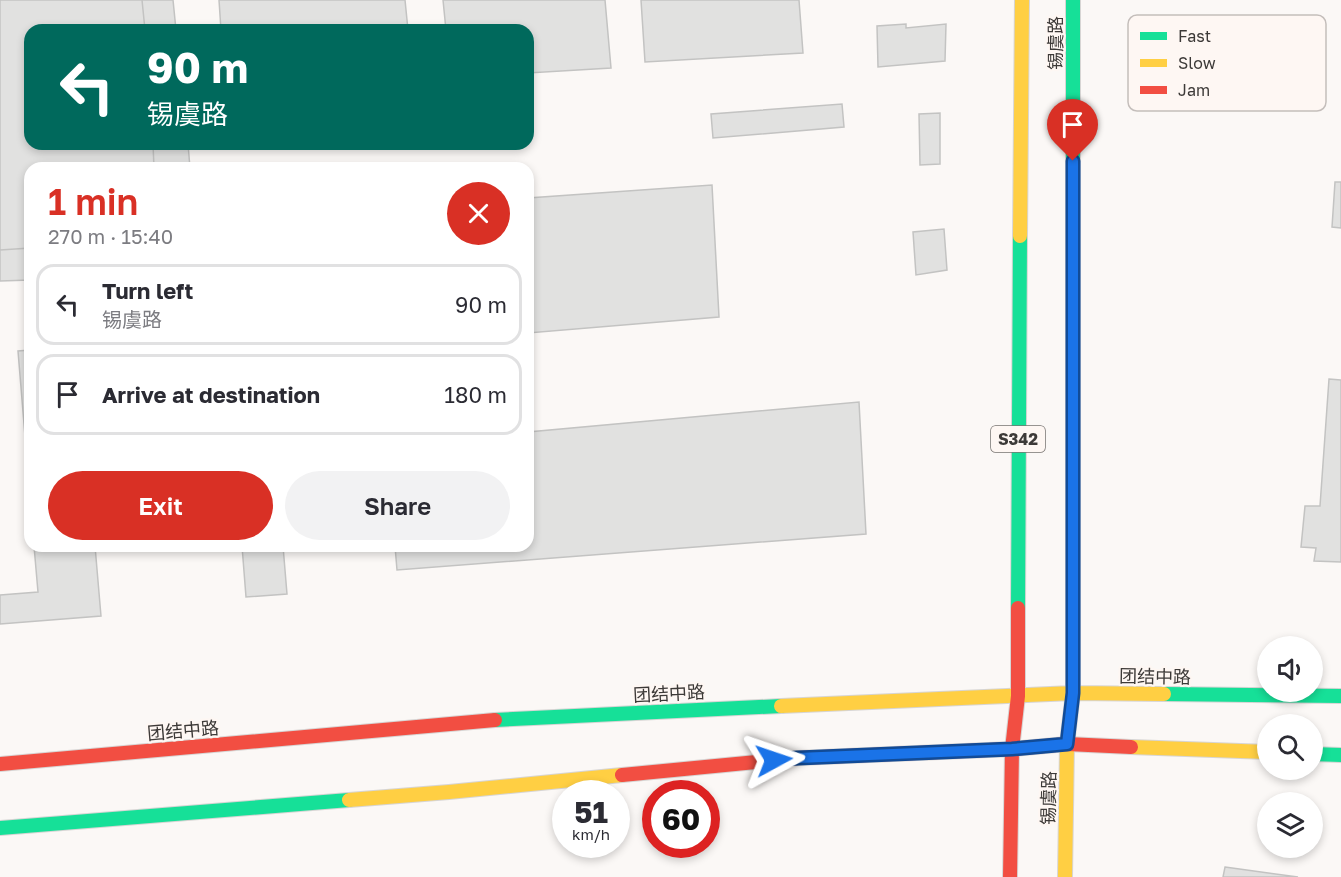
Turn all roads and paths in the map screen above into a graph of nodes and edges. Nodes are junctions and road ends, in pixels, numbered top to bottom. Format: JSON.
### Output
{"nodes":[{"id":1,"x":1022,"y":0,"type":"edge"},
{"id":2,"x":1073,"y":0,"type":"edge"},
{"id":3,"x":1073,"y":693,"type":"junction"},
{"id":4,"x":1018,"y":696,"type":"junction"},
{"id":5,"x":1341,"y":696,"type":"edge"},
{"id":6,"x":1067,"y":744,"type":"junction"},
{"id":7,"x":1012,"y":749,"type":"junction"},
{"id":8,"x":1257,"y":752,"type":"edge"},
{"id":9,"x":1323,"y":754,"type":"edge"},
{"id":10,"x":1341,"y":754,"type":"edge"},
{"id":11,"x":0,"y":764,"type":"edge"},
{"id":12,"x":0,"y":828,"type":"edge"},
{"id":13,"x":1010,"y":877,"type":"edge"},
{"id":14,"x":1065,"y":877,"type":"edge"}],
"edges":[{"from":1,"to":4,"type":"main road","name":"锡虞路","number":"S342"},
{"from":2,"to":3,"type":"main road","name":"锡虞路"},
{"from":3,"to":4,"type":"main road","name":"团结中路"},
{"from":3,"to":5,"type":"main road","name":"团结中路"},
{"from":3,"to":6,"type":"main road","name":"锡虞路"},
{"from":4,"to":7,"type":"main road","name":"锡虞路","number":"S342"},
{"from":4,"to":11,"type":"main road","name":"团结中路"},
{"from":6,"to":7,"type":"main road"},
{"from":6,"to":8,"type":"main road"},
{"from":6,"to":14,"type":"main road","name":"锡虞路"},
{"from":7,"to":12,"type":"main road"},
{"from":7,"to":13,"type":"main road","name":"锡虞路","number":"S342"},
{"from":9,"to":10,"type":"main road"}]}
